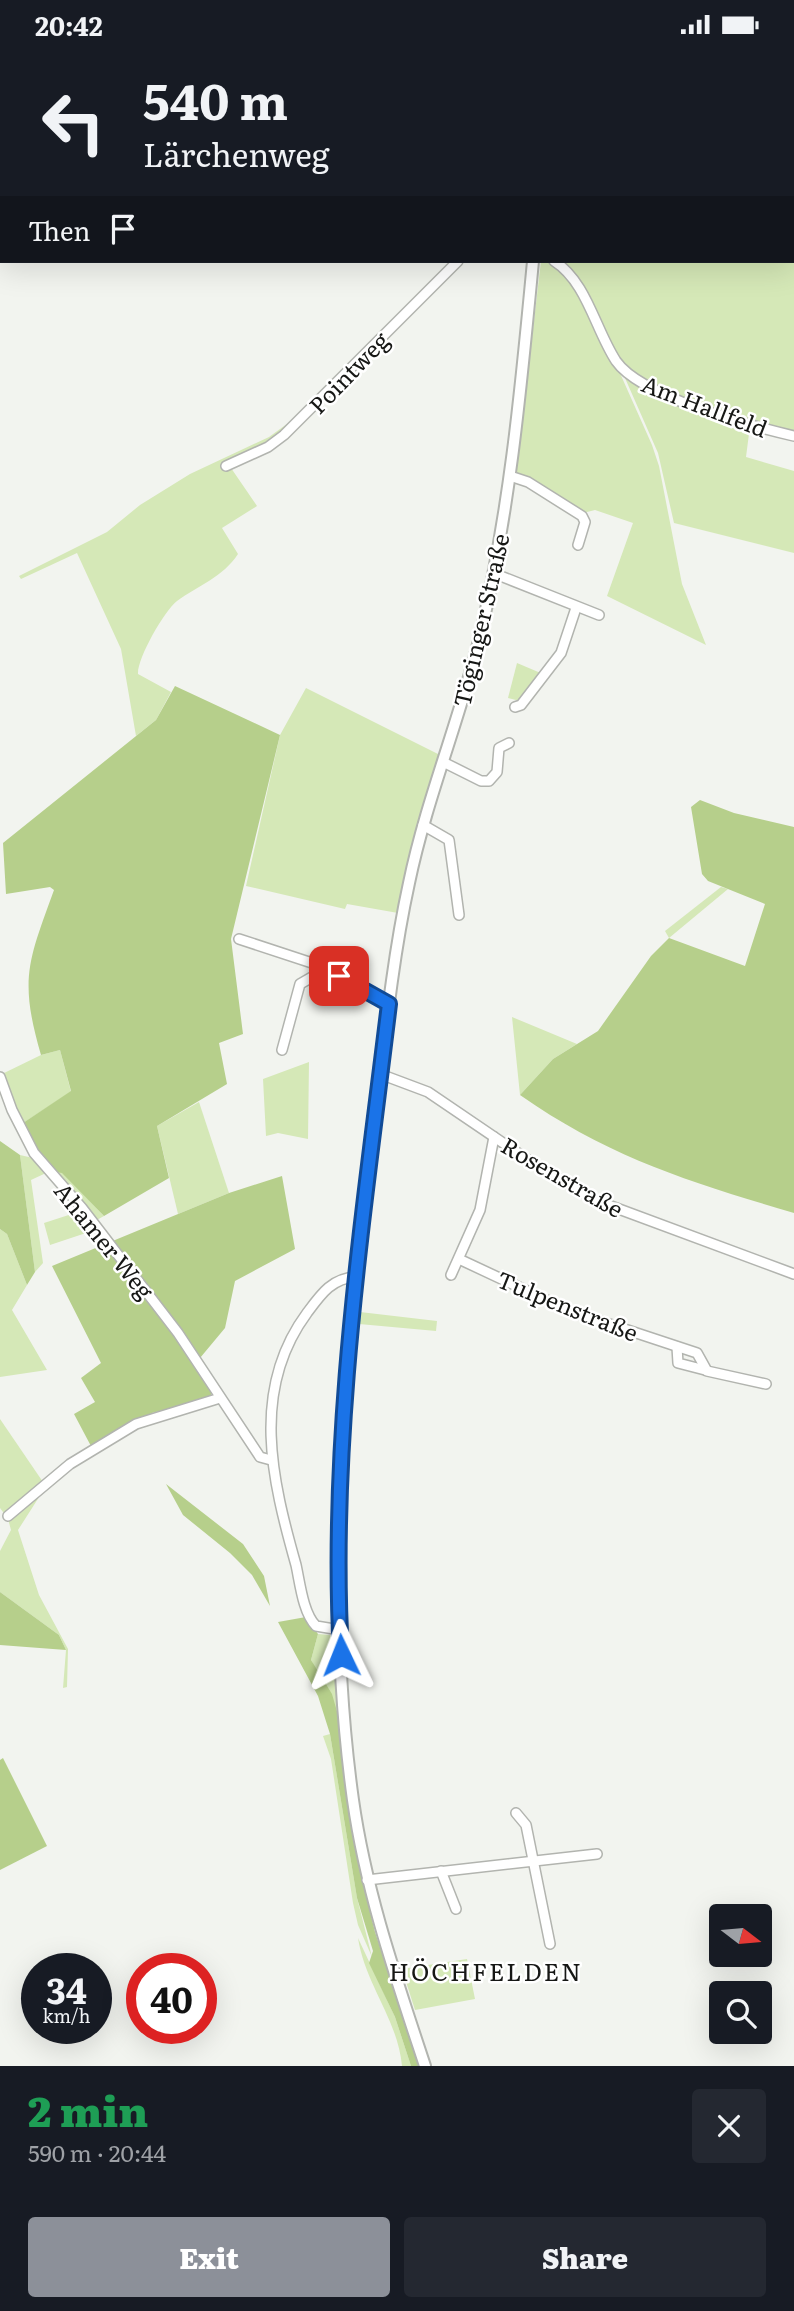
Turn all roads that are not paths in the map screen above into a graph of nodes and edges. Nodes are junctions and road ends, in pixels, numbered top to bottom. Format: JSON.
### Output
{"nodes":[{"id":1,"x":456,"y":263,"type":"edge"},
{"id":2,"x":533,"y":263,"type":"edge"},
{"id":3,"x":557,"y":263,"type":"edge"},
{"id":4,"x":794,"y":436,"type":"edge"},
{"id":5,"x":226,"y":466,"type":"dead end"},
{"id":6,"x":510,"y":476,"type":"junction"},
{"id":7,"x":578,"y":545,"type":"dead end"},
{"id":8,"x":493,"y":573,"type":"junction"},
{"id":9,"x":576,"y":608,"type":"junction"},
{"id":10,"x":599,"y":615,"type":"dead end"},
{"id":11,"x":515,"y":706,"type":"dead end"},
{"id":12,"x":509,"y":743,"type":"dead end"},
{"id":13,"x":443,"y":762,"type":"junction"},
{"id":14,"x":424,"y":825,"type":"junction"},
{"id":15,"x":459,"y":915,"type":"dead end"},
{"id":16,"x":239,"y":939,"type":"dead end"},
{"id":17,"x":326,"y":969,"type":"junction"},
{"id":18,"x":389,"y":1004,"type":"junction"},
{"id":19,"x":282,"y":1050,"type":"dead end"},
{"id":20,"x":380,"y":1074,"type":"junction"},
{"id":21,"x":0,"y":1077,"type":"edge"},
{"id":22,"x":494,"y":1137,"type":"junction"},
{"id":23,"x":461,"y":1260,"type":"junction"},
{"id":24,"x":794,"y":1274,"type":"edge"},
{"id":25,"x":451,"y":1275,"type":"dead end"},
{"id":26,"x":356,"y":1277,"type":"junction"},
{"id":27,"x":677,"y":1346,"type":"junction"},
{"id":28,"x":705,"y":1370,"type":"junction"},
{"id":29,"x":766,"y":1384,"type":"dead end"},
{"id":30,"x":220,"y":1398,"type":"junction"},
{"id":31,"x":271,"y":1460,"type":"junction"},
{"id":32,"x":8,"y":1516,"type":"dead end"},
{"id":33,"x":340,"y":1630,"type":"junction"},
{"id":34,"x":516,"y":1813,"type":"dead end"},
{"id":35,"x":597,"y":1854,"type":"dead end"},
{"id":36,"x":533,"y":1861,"type":"junction"},
{"id":37,"x":441,"y":1871,"type":"junction"},
{"id":38,"x":367,"y":1880,"type":"junction"},
{"id":39,"x":456,"y":1909,"type":"dead end"},
{"id":40,"x":550,"y":1944,"type":"dead end"},
{"id":41,"x":425,"y":2066,"type":"edge"}],
"edges":[{"from":1,"to":5,"type":"street","name":"Pointweg"},
{"from":2,"to":6,"type":"street","name":"Töginger Straße"},
{"from":3,"to":4,"type":"street","name":"Am Hallfeld"},
{"from":6,"to":7,"type":"street"},
{"from":6,"to":8,"type":"street","name":"Töginger Straße"},
{"from":8,"to":9,"type":"street"},
{"from":8,"to":13,"type":"street","name":"Töginger Straße"},
{"from":9,"to":10,"type":"street"},
{"from":9,"to":11,"type":"street"},
{"from":12,"to":13,"type":"street"},
{"from":13,"to":14,"type":"street","name":"Töginger Straße"},
{"from":14,"to":15,"type":"street"},
{"from":14,"to":18,"type":"street","name":"Töginger Straße"},
{"from":16,"to":17,"type":"street"},
{"from":17,"to":18,"type":"street"},
{"from":17,"to":19,"type":"street"},
{"from":18,"to":20,"type":"street","name":"Töginger Straße"},
{"from":20,"to":22,"type":"street","name":"Rosenstraße"},
{"from":20,"to":26,"type":"street","name":"Töginger Straße"},
{"from":21,"to":30,"type":"street","name":"Ahamer Weg"},
{"from":22,"to":23,"type":"street"},
{"from":22,"to":24,"type":"street","name":"Rosenstraße"},
{"from":23,"to":25,"type":"street"},
{"from":23,"to":27,"type":"street","name":"Tulpenstraße"},
{"from":26,"to":31,"type":"street"},
{"from":26,"to":33,"type":"street","name":"Töginger Straße"},
{"from":27,"to":28,"type":"street","name":"Tulpenstraße"},
{"from":27,"to":28,"type":"street"},
{"from":28,"to":29,"type":"street"},
{"from":30,"to":31,"type":"street","name":"Ahamer Weg"},
{"from":30,"to":32,"type":"street"},
{"from":31,"to":33,"type":"street"},
{"from":33,"to":38,"type":"street","name":"Töginger Straße"},
{"from":34,"to":36,"type":"street"},
{"from":35,"to":36,"type":"street"},
{"from":36,"to":37,"type":"street"},
{"from":36,"to":40,"type":"street"},
{"from":37,"to":38,"type":"street"},
{"from":37,"to":39,"type":"street"},
{"from":38,"to":41,"type":"street","name":"Töginger Straße"}]}
